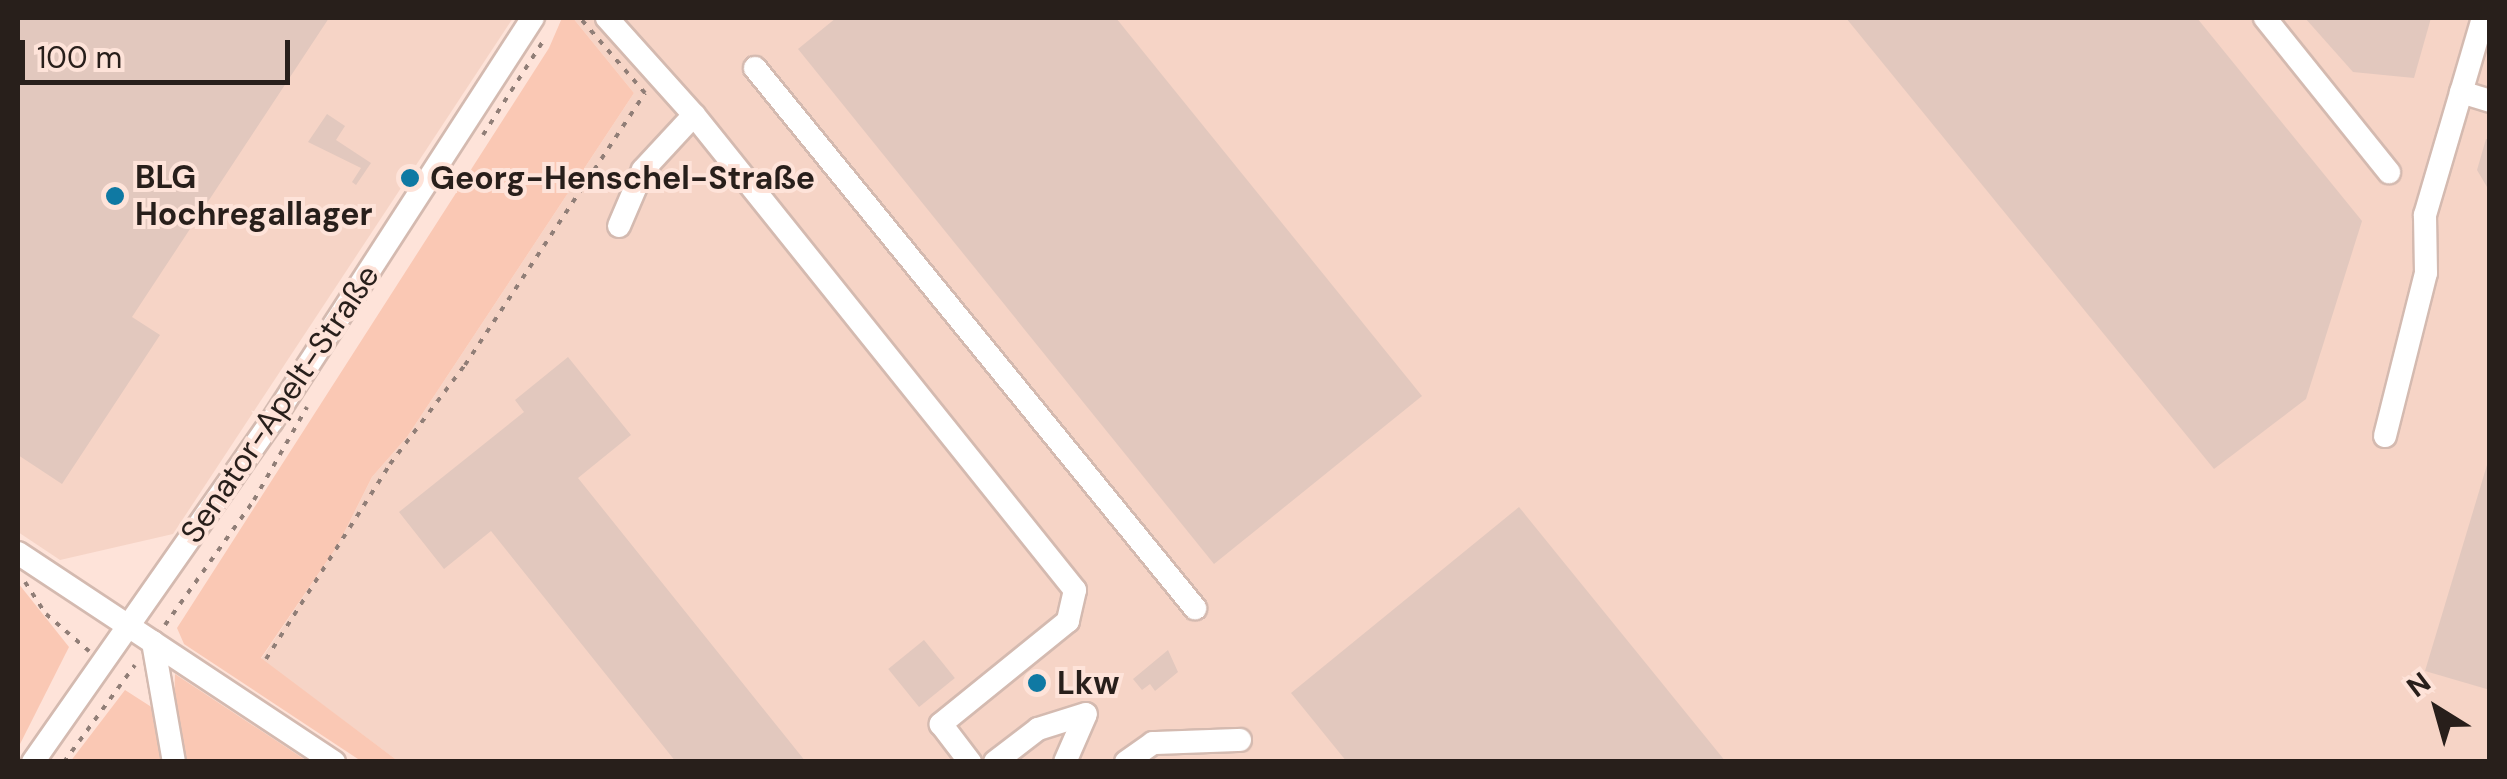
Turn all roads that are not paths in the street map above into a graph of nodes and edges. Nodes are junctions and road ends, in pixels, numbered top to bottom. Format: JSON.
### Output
{"nodes":[{"id":1,"x":533,"y":18,"type":"edge"},
{"id":2,"x":607,"y":18,"type":"edge"},
{"id":3,"x":2265,"y":18,"type":"edge"},
{"id":4,"x":2483,"y":18,"type":"edge"},
{"id":5,"x":755,"y":68,"type":"dead end"},
{"id":6,"x":2461,"y":92,"type":"junction"},
{"id":7,"x":2490,"y":101,"type":"edge"},
{"id":8,"x":694,"y":116,"type":"junction"},
{"id":9,"x":2389,"y":172,"type":"dead end"},
{"id":10,"x":620,"y":226,"type":"dead end"},
{"id":11,"x":2385,"y":436,"type":"dead end"},
{"id":12,"x":18,"y":553,"type":"edge"},
{"id":13,"x":1195,"y":608,"type":"dead end"},
{"id":14,"x":128,"y":626,"type":"junction"},
{"id":15,"x":152,"y":642,"type":"junction"},
{"id":16,"x":1240,"y":740,"type":"dead end"},
{"id":17,"x":32,"y":762,"type":"edge"},
{"id":18,"x":174,"y":762,"type":"edge"},
{"id":19,"x":334,"y":762,"type":"edge"},
{"id":20,"x":970,"y":762,"type":"edge"},
{"id":21,"x":994,"y":762,"type":"edge"},
{"id":22,"x":1065,"y":762,"type":"edge"},
{"id":23,"x":1126,"y":762,"type":"edge"}],
"edges":[{"from":1,"to":14,"type":"street","name":"Senator-Apelt-Straße"},
{"from":2,"to":8,"type":"street"},
{"from":3,"to":9,"type":"street"},
{"from":4,"to":6,"type":"street"},
{"from":5,"to":13,"type":"street"},
{"from":6,"to":7,"type":"street"},
{"from":6,"to":11,"type":"street"},
{"from":8,"to":10,"type":"street"},
{"from":8,"to":20,"type":"street"},
{"from":12,"to":14,"type":"street"},
{"from":14,"to":15,"type":"street"},
{"from":14,"to":17,"type":"street","name":"Senator-Apelt-Straße"},
{"from":15,"to":18,"type":"street"},
{"from":15,"to":19,"type":"street"},
{"from":16,"to":23,"type":"street"},
{"from":21,"to":22,"type":"street"}]}
